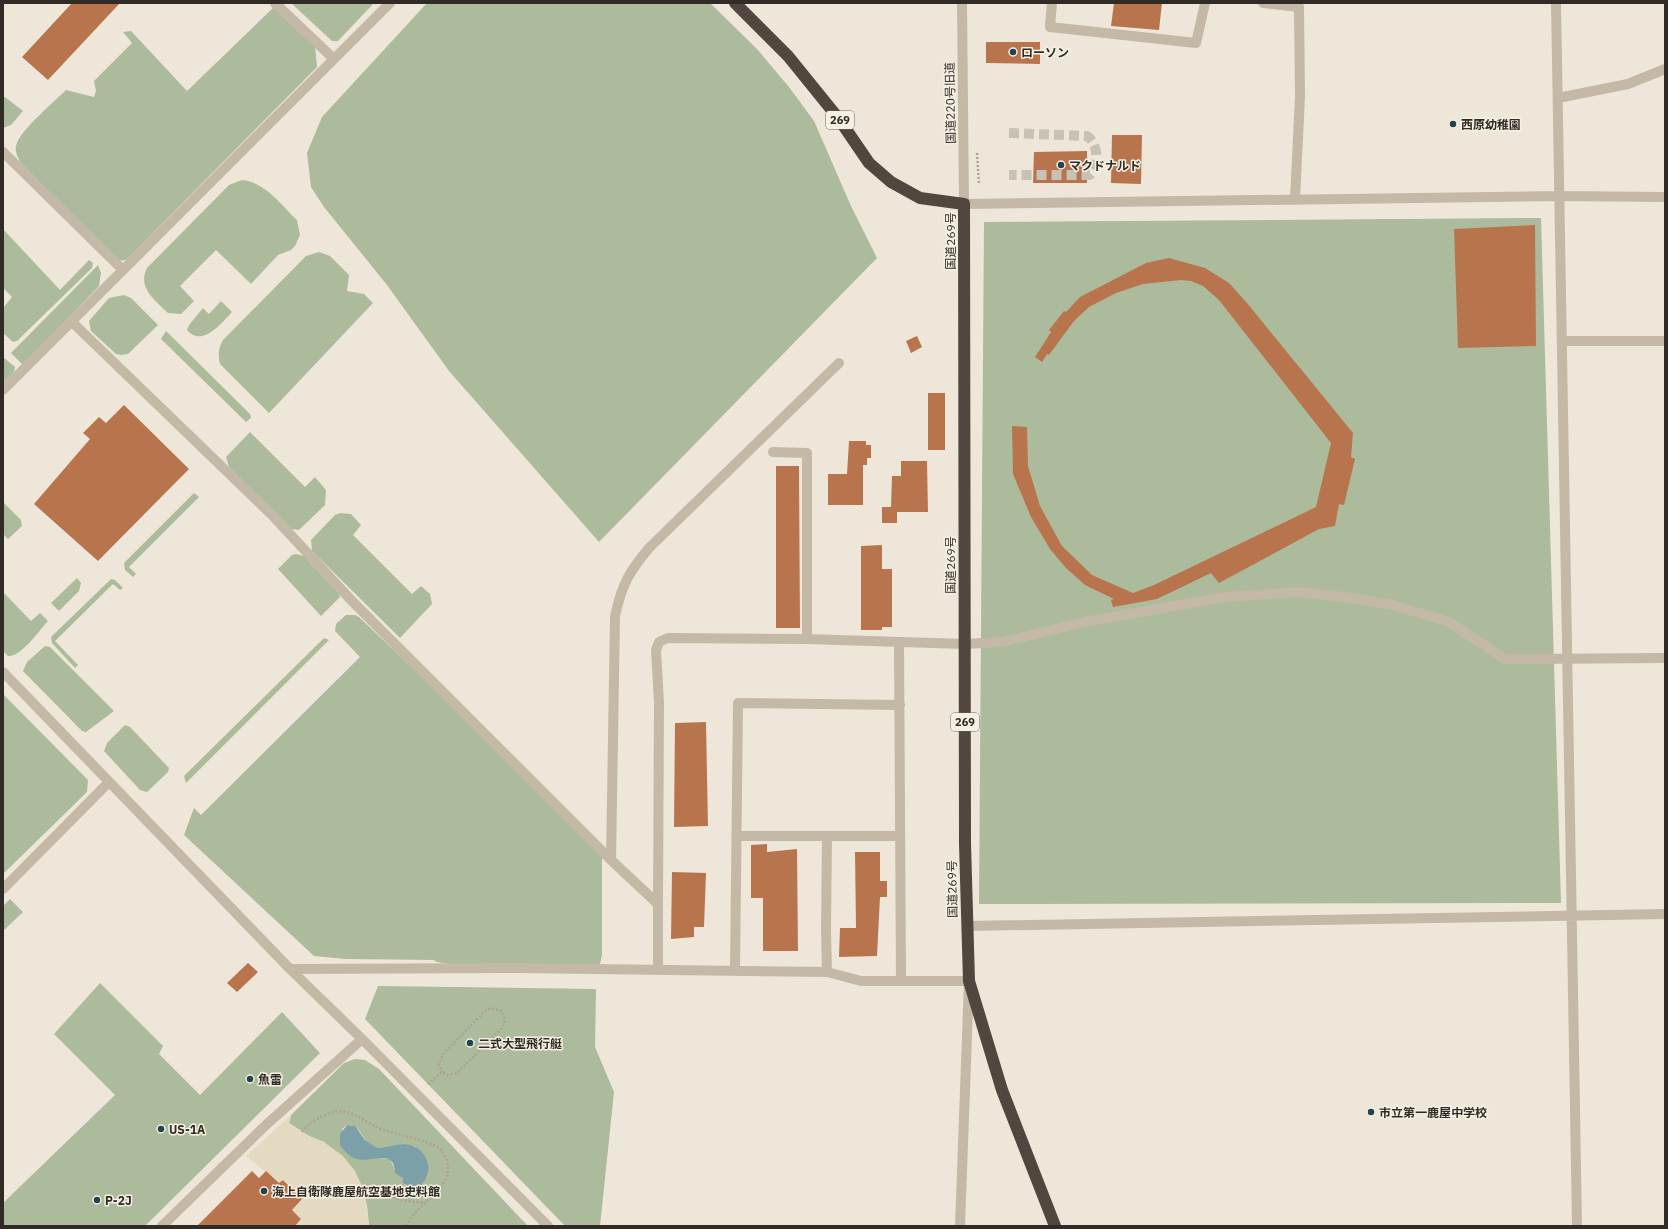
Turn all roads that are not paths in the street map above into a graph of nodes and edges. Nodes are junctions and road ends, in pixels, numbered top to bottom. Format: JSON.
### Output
{"nodes":[{"id":1,"x":275,"y":3,"type":"edge"},
{"id":2,"x":390,"y":3,"type":"edge"},
{"id":3,"x":735,"y":3,"type":"edge"},
{"id":4,"x":962,"y":3,"type":"edge"},
{"id":5,"x":1052,"y":3,"type":"edge"},
{"id":6,"x":1205,"y":3,"type":"edge"},
{"id":7,"x":1263,"y":3,"type":"edge"},
{"id":8,"x":1556,"y":3,"type":"edge"},
{"id":9,"x":1284,"y":4,"type":"edge"},
{"id":10,"x":334,"y":59,"type":"junction"},
{"id":11,"x":1665,"y":69,"type":"edge"},
{"id":12,"x":1558,"y":98,"type":"junction"},
{"id":13,"x":3,"y":152,"type":"edge"},
{"id":14,"x":1560,"y":196,"type":"junction"},
{"id":15,"x":1665,"y":197,"type":"edge"},
{"id":16,"x":1295,"y":200,"type":"junction"},
{"id":17,"x":964,"y":204,"type":"junction"},
{"id":18,"x":123,"y":270,"type":"junction"},
{"id":19,"x":72,"y":322,"type":"junction"},
{"id":20,"x":1562,"y":341,"type":"junction"},
{"id":21,"x":1665,"y":341,"type":"edge"},
{"id":22,"x":839,"y":363,"type":"dead end"},
{"id":23,"x":3,"y":390,"type":"edge"},
{"id":24,"x":773,"y":452,"type":"dead end"},
{"id":25,"x":807,"y":639,"type":"junction"},
{"id":26,"x":899,"y":642,"type":"junction"},
{"id":27,"x":964,"y":644,"type":"junction"},
{"id":28,"x":1665,"y":658,"type":"edge"},
{"id":29,"x":1567,"y":660,"type":"junction"},
{"id":30,"x":3,"y":672,"type":"edge"},
{"id":31,"x":900,"y":705,"type":"junction"},
{"id":32,"x":109,"y":782,"type":"junction"},
{"id":33,"x":738,"y":836,"type":"junction"},
{"id":34,"x":827,"y":836,"type":"junction"},
{"id":35,"x":900,"y":836,"type":"junction"},
{"id":36,"x":612,"y":860,"type":"junction"},
{"id":37,"x":3,"y":889,"type":"edge"},
{"id":38,"x":658,"y":904,"type":"junction"},
{"id":39,"x":1665,"y":914,"type":"edge"},
{"id":40,"x":1571,"y":915,"type":"junction"},
{"id":41,"x":967,"y":926,"type":"junction"},
{"id":42,"x":290,"y":969,"type":"junction"},
{"id":43,"x":658,"y":970,"type":"junction"},
{"id":44,"x":735,"y":971,"type":"junction"},
{"id":45,"x":827,"y":972,"type":"junction"},
{"id":46,"x":968,"y":981,"type":"junction"},
{"id":47,"x":902,"y":982,"type":"junction"},
{"id":48,"x":362,"y":1039,"type":"junction"},
{"id":49,"x":162,"y":1226,"type":"edge"},
{"id":50,"x":548,"y":1226,"type":"edge"},
{"id":51,"x":960,"y":1226,"type":"edge"},
{"id":52,"x":1055,"y":1226,"type":"edge"},
{"id":53,"x":1577,"y":1226,"type":"edge"}],
"edges":[{"from":1,"to":10,"type":"street"},
{"from":2,"to":10,"type":"street"},
{"from":3,"to":17,"type":"highway","name":"国道269号","number":"269"},
{"from":4,"to":17,"type":"street","name":"国道220号旧道"},
{"from":5,"to":6,"type":"street"},
{"from":7,"to":9,"type":"street"},
{"from":8,"to":12,"type":"street"},
{"from":9,"to":16,"type":"street"},
{"from":10,"to":18,"type":"street"},
{"from":11,"to":12,"type":"street"},
{"from":12,"to":14,"type":"street"},
{"from":13,"to":18,"type":"street"},
{"from":14,"to":15,"type":"street"},
{"from":14,"to":16,"type":"street"},
{"from":14,"to":20,"type":"street"},
{"from":16,"to":17,"type":"street"},
{"from":17,"to":27,"type":"highway","name":"国道269号","number":"269"},
{"from":18,"to":19,"type":"street"},
{"from":19,"to":23,"type":"street"},
{"from":19,"to":36,"type":"street"},
{"from":20,"to":21,"type":"street"},
{"from":20,"to":29,"type":"street"},
{"from":22,"to":36,"type":"street"},
{"from":24,"to":25,"type":"street"},
{"from":25,"to":26,"type":"street"},
{"from":25,"to":38,"type":"street"},
{"from":26,"to":27,"type":"street"},
{"from":26,"to":31,"type":"street"},
{"from":27,"to":29,"type":"street"},
{"from":27,"to":41,"type":"highway","name":"国道269号","number":"269"},
{"from":28,"to":29,"type":"street"},
{"from":29,"to":40,"type":"street"},
{"from":30,"to":32,"type":"street"},
{"from":31,"to":33,"type":"street"},
{"from":31,"to":35,"type":"street"},
{"from":32,"to":37,"type":"street"},
{"from":32,"to":42,"type":"street"},
{"from":33,"to":34,"type":"street"},
{"from":33,"to":44,"type":"street"},
{"from":34,"to":35,"type":"street"},
{"from":34,"to":45,"type":"street"},
{"from":35,"to":47,"type":"street"},
{"from":36,"to":38,"type":"street"},
{"from":38,"to":43,"type":"street"},
{"from":39,"to":40,"type":"street"},
{"from":40,"to":41,"type":"street"},
{"from":40,"to":53,"type":"street"},
{"from":41,"to":46,"type":"highway","name":"国道269号","number":"269"},
{"from":42,"to":43,"type":"street"},
{"from":42,"to":48,"type":"street"},
{"from":43,"to":44,"type":"street"},
{"from":44,"to":45,"type":"street"},
{"from":45,"to":47,"type":"street"},
{"from":46,"to":47,"type":"street"},
{"from":46,"to":51,"type":"street"},
{"from":46,"to":52,"type":"highway","name":"国道269号","number":"269"},
{"from":48,"to":49,"type":"street"},
{"from":48,"to":50,"type":"street"}]}
